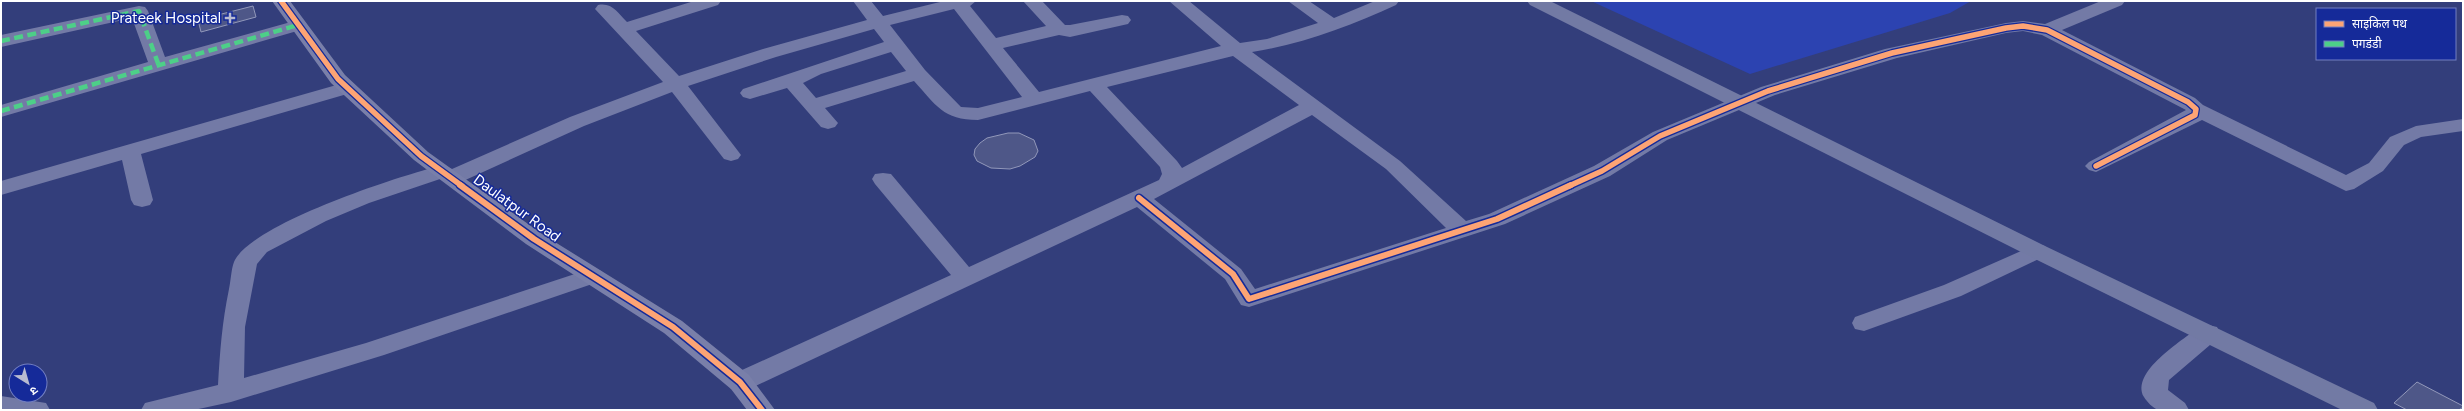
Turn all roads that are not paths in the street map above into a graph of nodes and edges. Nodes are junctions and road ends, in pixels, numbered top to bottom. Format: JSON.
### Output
{"nodes":[{"id":1,"x":281,"y":1,"type":"edge"},
{"id":2,"x":712,"y":1,"type":"edge"},
{"id":3,"x":862,"y":1,"type":"edge"},
{"id":4,"x":1032,"y":1,"type":"edge"},
{"id":5,"x":1178,"y":1,"type":"edge"},
{"id":6,"x":1297,"y":1,"type":"edge"},
{"id":7,"x":1390,"y":1,"type":"edge"},
{"id":8,"x":1536,"y":1,"type":"edge"},
{"id":9,"x":2116,"y":1,"type":"edge"},
{"id":10,"x":963,"y":2,"type":"edge"},
{"id":11,"x":604,"y":9,"type":"dead end"},
{"id":12,"x":1122,"y":20,"type":"dead end"},
{"id":13,"x":878,"y":22,"type":"junction"},
{"id":14,"x":298,"y":25,"type":"junction"},
{"id":15,"x":1327,"y":26,"type":"junction"},
{"id":16,"x":625,"y":29,"type":"junction"},
{"id":17,"x":1059,"y":29,"type":"junction"},
{"id":18,"x":2047,"y":30,"type":"junction"},
{"id":19,"x":1,"y":40,"type":"edge"},
{"id":20,"x":896,"y":44,"type":"junction"},
{"id":21,"x":991,"y":45,"type":"junction"},
{"id":22,"x":1237,"y":50,"type":"junction"},
{"id":23,"x":159,"y":66,"type":"junction"},
{"id":24,"x":918,"y":74,"type":"junction"},
{"id":25,"x":791,"y":80,"type":"junction"},
{"id":26,"x":675,"y":82,"type":"junction"},
{"id":27,"x":1094,"y":84,"type":"junction"},
{"id":28,"x":347,"y":88,"type":"junction"},
{"id":29,"x":750,"y":93,"type":"dead end"},
{"id":30,"x":1034,"y":100,"type":"junction"},
{"id":31,"x":1742,"y":103,"type":"junction"},
{"id":32,"x":813,"y":105,"type":"junction"},
{"id":33,"x":1313,"y":106,"type":"junction"},
{"id":34,"x":2196,"y":109,"type":"junction"},
{"id":35,"x":1,"y":111,"type":"edge"},
{"id":36,"x":828,"y":124,"type":"dead end"},
{"id":37,"x":2463,"y":124,"type":"edge"},
{"id":38,"x":130,"y":150,"type":"junction"},
{"id":39,"x":731,"y":155,"type":"dead end"},
{"id":40,"x":2096,"y":166,"type":"dead end"},
{"id":41,"x":448,"y":174,"type":"junction"},
{"id":42,"x":883,"y":179,"type":"dead end"},
{"id":43,"x":1168,"y":184,"type":"junction"},
{"id":44,"x":1,"y":188,"type":"edge"},
{"id":45,"x":1139,"y":198,"type":"junction"},
{"id":46,"x":142,"y":200,"type":"dead end"},
{"id":47,"x":1462,"y":230,"type":"junction"},
{"id":48,"x":2037,"y":251,"type":"junction"},
{"id":49,"x":593,"y":276,"type":"junction"},
{"id":50,"x":966,"y":278,"type":"junction"},
{"id":51,"x":1864,"y":323,"type":"dead end"},
{"id":52,"x":2208,"y":333,"type":"junction"},
{"id":53,"x":740,"y":382,"type":"junction"},
{"id":54,"x":231,"y":393,"type":"junction"},
{"id":55,"x":3,"y":407,"type":"edge"},
{"id":56,"x":38,"y":410,"type":"edge"},
{"id":57,"x":154,"y":410,"type":"edge"},
{"id":58,"x":762,"y":410,"type":"edge"},
{"id":59,"x":2176,"y":410,"type":"edge"},
{"id":60,"x":2365,"y":410,"type":"edge"}],
"edges":[{"from":1,"to":14,"type":"street","name":"Daulatpur Road"},
{"from":2,"to":16,"type":"street"},
{"from":3,"to":13,"type":"street"},
{"from":4,"to":17,"type":"street"},
{"from":5,"to":22,"type":"street"},
{"from":6,"to":15,"type":"street"},
{"from":7,"to":15,"type":"street"},
{"from":8,"to":31,"type":"highway"},
{"from":9,"to":18,"type":"street"},
{"from":10,"to":13,"type":"street"},
{"from":10,"to":21,"type":"street"},
{"from":11,"to":16,"type":"street"},
{"from":12,"to":17,"type":"street"},
{"from":13,"to":20,"type":"street"},
{"from":13,"to":26,"type":"street"},
{"from":14,"to":23,"type":"street"},
{"from":14,"to":28,"type":"street","name":"Daulatpur Road"},
{"from":15,"to":22,"type":"street"},
{"from":16,"to":26,"type":"street"},
{"from":17,"to":21,"type":"street"},
{"from":18,"to":31,"type":"street"},
{"from":18,"to":34,"type":"street"},
{"from":19,"to":23,"type":"street"},
{"from":20,"to":24,"type":"street"},
{"from":20,"to":25,"type":"street"},
{"from":21,"to":30,"type":"street"},
{"from":22,"to":27,"type":"street"},
{"from":22,"to":33,"type":"street"},
{"from":23,"to":35,"type":"street"},
{"from":24,"to":30,"type":"street"},
{"from":24,"to":32,"type":"street"},
{"from":25,"to":29,"type":"street"},
{"from":25,"to":32,"type":"street"},
{"from":26,"to":39,"type":"street"},
{"from":26,"to":41,"type":"street"},
{"from":27,"to":30,"type":"street"},
{"from":27,"to":43,"type":"street"},
{"from":28,"to":38,"type":"street"},
{"from":28,"to":41,"type":"street","name":"Daulatpur Road"},
{"from":31,"to":47,"type":"street"},
{"from":31,"to":48,"type":"highway"},
{"from":32,"to":36,"type":"street"},
{"from":33,"to":43,"type":"street"},
{"from":33,"to":47,"type":"street"},
{"from":34,"to":37,"type":"street"},
{"from":34,"to":40,"type":"street"},
{"from":38,"to":44,"type":"street"},
{"from":38,"to":46,"type":"street"},
{"from":41,"to":49,"type":"street","name":"Daulatpur Road"},
{"from":41,"to":54,"type":"street"},
{"from":42,"to":50,"type":"street"},
{"from":43,"to":45,"type":"street"},
{"from":45,"to":47,"type":"street"},
{"from":45,"to":50,"type":"street"},
{"from":48,"to":51,"type":"street"},
{"from":48,"to":52,"type":"highway"},
{"from":49,"to":53,"type":"street","name":"Daulatpur Road"},
{"from":49,"to":54,"type":"street"},
{"from":50,"to":53,"type":"street"},
{"from":52,"to":59,"type":"street"},
{"from":52,"to":60,"type":"highway"},
{"from":53,"to":58,"type":"street","name":"Daulatpur Road"},
{"from":54,"to":57,"type":"street"},
{"from":55,"to":56,"type":"street"}]}
